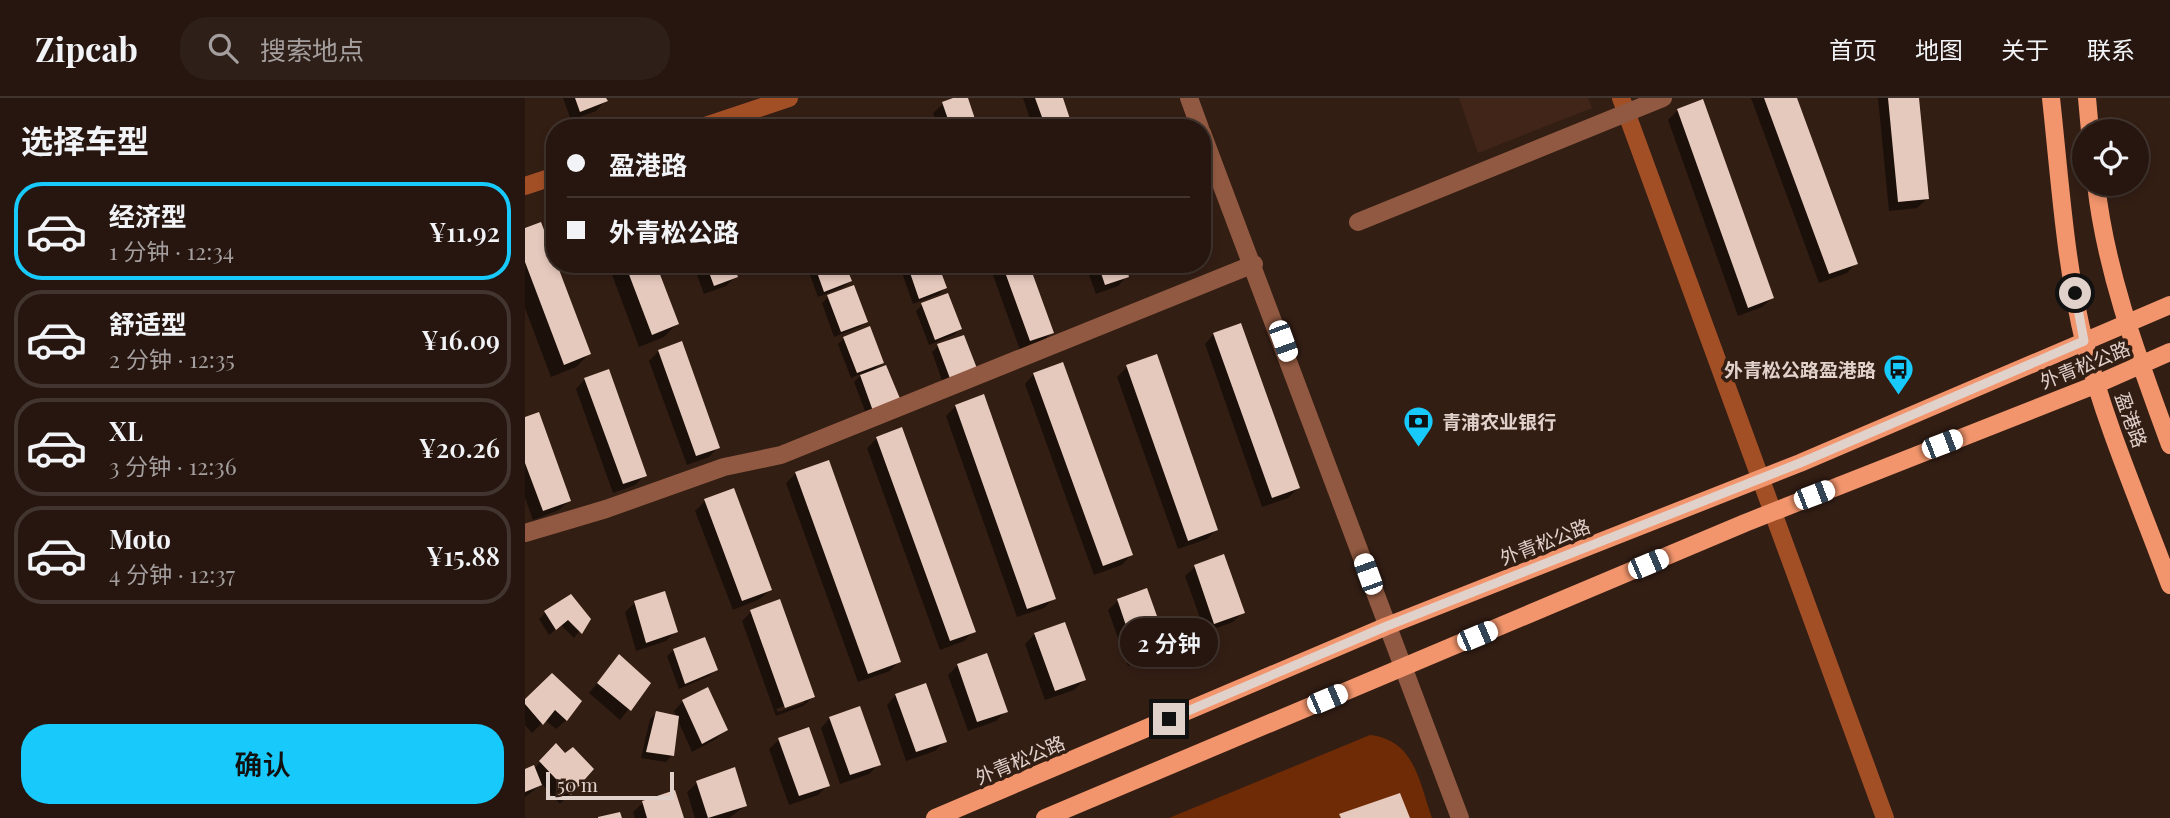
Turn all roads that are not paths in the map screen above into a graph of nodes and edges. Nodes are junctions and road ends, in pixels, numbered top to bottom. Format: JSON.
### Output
{"nodes":[{"id":1,"x":1189,"y":98,"type":"edge"},
{"id":2,"x":1663,"y":98,"type":"edge"},
{"id":3,"x":2051,"y":98,"type":"edge"},
{"id":4,"x":2087,"y":98,"type":"edge"},
{"id":5,"x":1197,"y":119,"type":"edge"},
{"id":6,"x":2088,"y":119,"type":"edge"},
{"id":7,"x":1211,"y":156,"type":"edge"},
{"id":8,"x":2097,"y":196,"type":"edge"},
{"id":9,"x":1358,"y":222,"type":"dead end"},
{"id":10,"x":1254,"y":264,"type":"junction"},
{"id":11,"x":2170,"y":305,"type":"edge"},
{"id":12,"x":2127,"y":323,"type":"junction"},
{"id":13,"x":2084,"y":341,"type":"junction"},
{"id":14,"x":2170,"y":352,"type":"edge"},
{"id":15,"x":2141,"y":365,"type":"junction"},
{"id":16,"x":2095,"y":385,"type":"junction"},
{"id":17,"x":2170,"y":445,"type":"edge"},
{"id":18,"x":525,"y":533,"type":"edge"},
{"id":19,"x":2170,"y":585,"type":"edge"},
{"id":20,"x":1387,"y":626,"type":"junction"},
{"id":21,"x":1404,"y":667,"type":"junction"},
{"id":22,"x":935,"y":818,"type":"edge"},
{"id":23,"x":1045,"y":818,"type":"edge"},
{"id":24,"x":1460,"y":818,"type":"edge"}],
"edges":[{"from":1,"to":5,"type":"street"},
{"from":2,"to":9,"type":"street"},
{"from":3,"to":13,"type":"main road","name":"盈港路"},
{"from":4,"to":6,"type":"main road"},
{"from":7,"to":10,"type":"street"},
{"from":8,"to":12,"type":"main road","name":"盈港路"},
{"from":10,"to":18,"type":"street"},
{"from":10,"to":20,"type":"street"},
{"from":11,"to":12,"type":"main road","name":"外青松公路"},
{"from":12,"to":13,"type":"main road","name":"外青松公路"},
{"from":12,"to":15,"type":"main road","name":"盈港路"},
{"from":13,"to":16,"type":"main road","name":"盈港路"},
{"from":13,"to":20,"type":"main road","name":"外青松公路"},
{"from":14,"to":15,"type":"main road","name":"外青松公路"},
{"from":15,"to":16,"type":"main road","name":"外青松公路"},
{"from":15,"to":17,"type":"main road","name":"盈港路"},
{"from":16,"to":19,"type":"main road","name":"盈港路"},
{"from":16,"to":21,"type":"main road","name":"外青松公路"},
{"from":20,"to":21,"type":"street"},
{"from":20,"to":22,"type":"main road","name":"外青松公路"},
{"from":21,"to":23,"type":"main road","name":"外青松公路"},
{"from":21,"to":24,"type":"street"}]}
